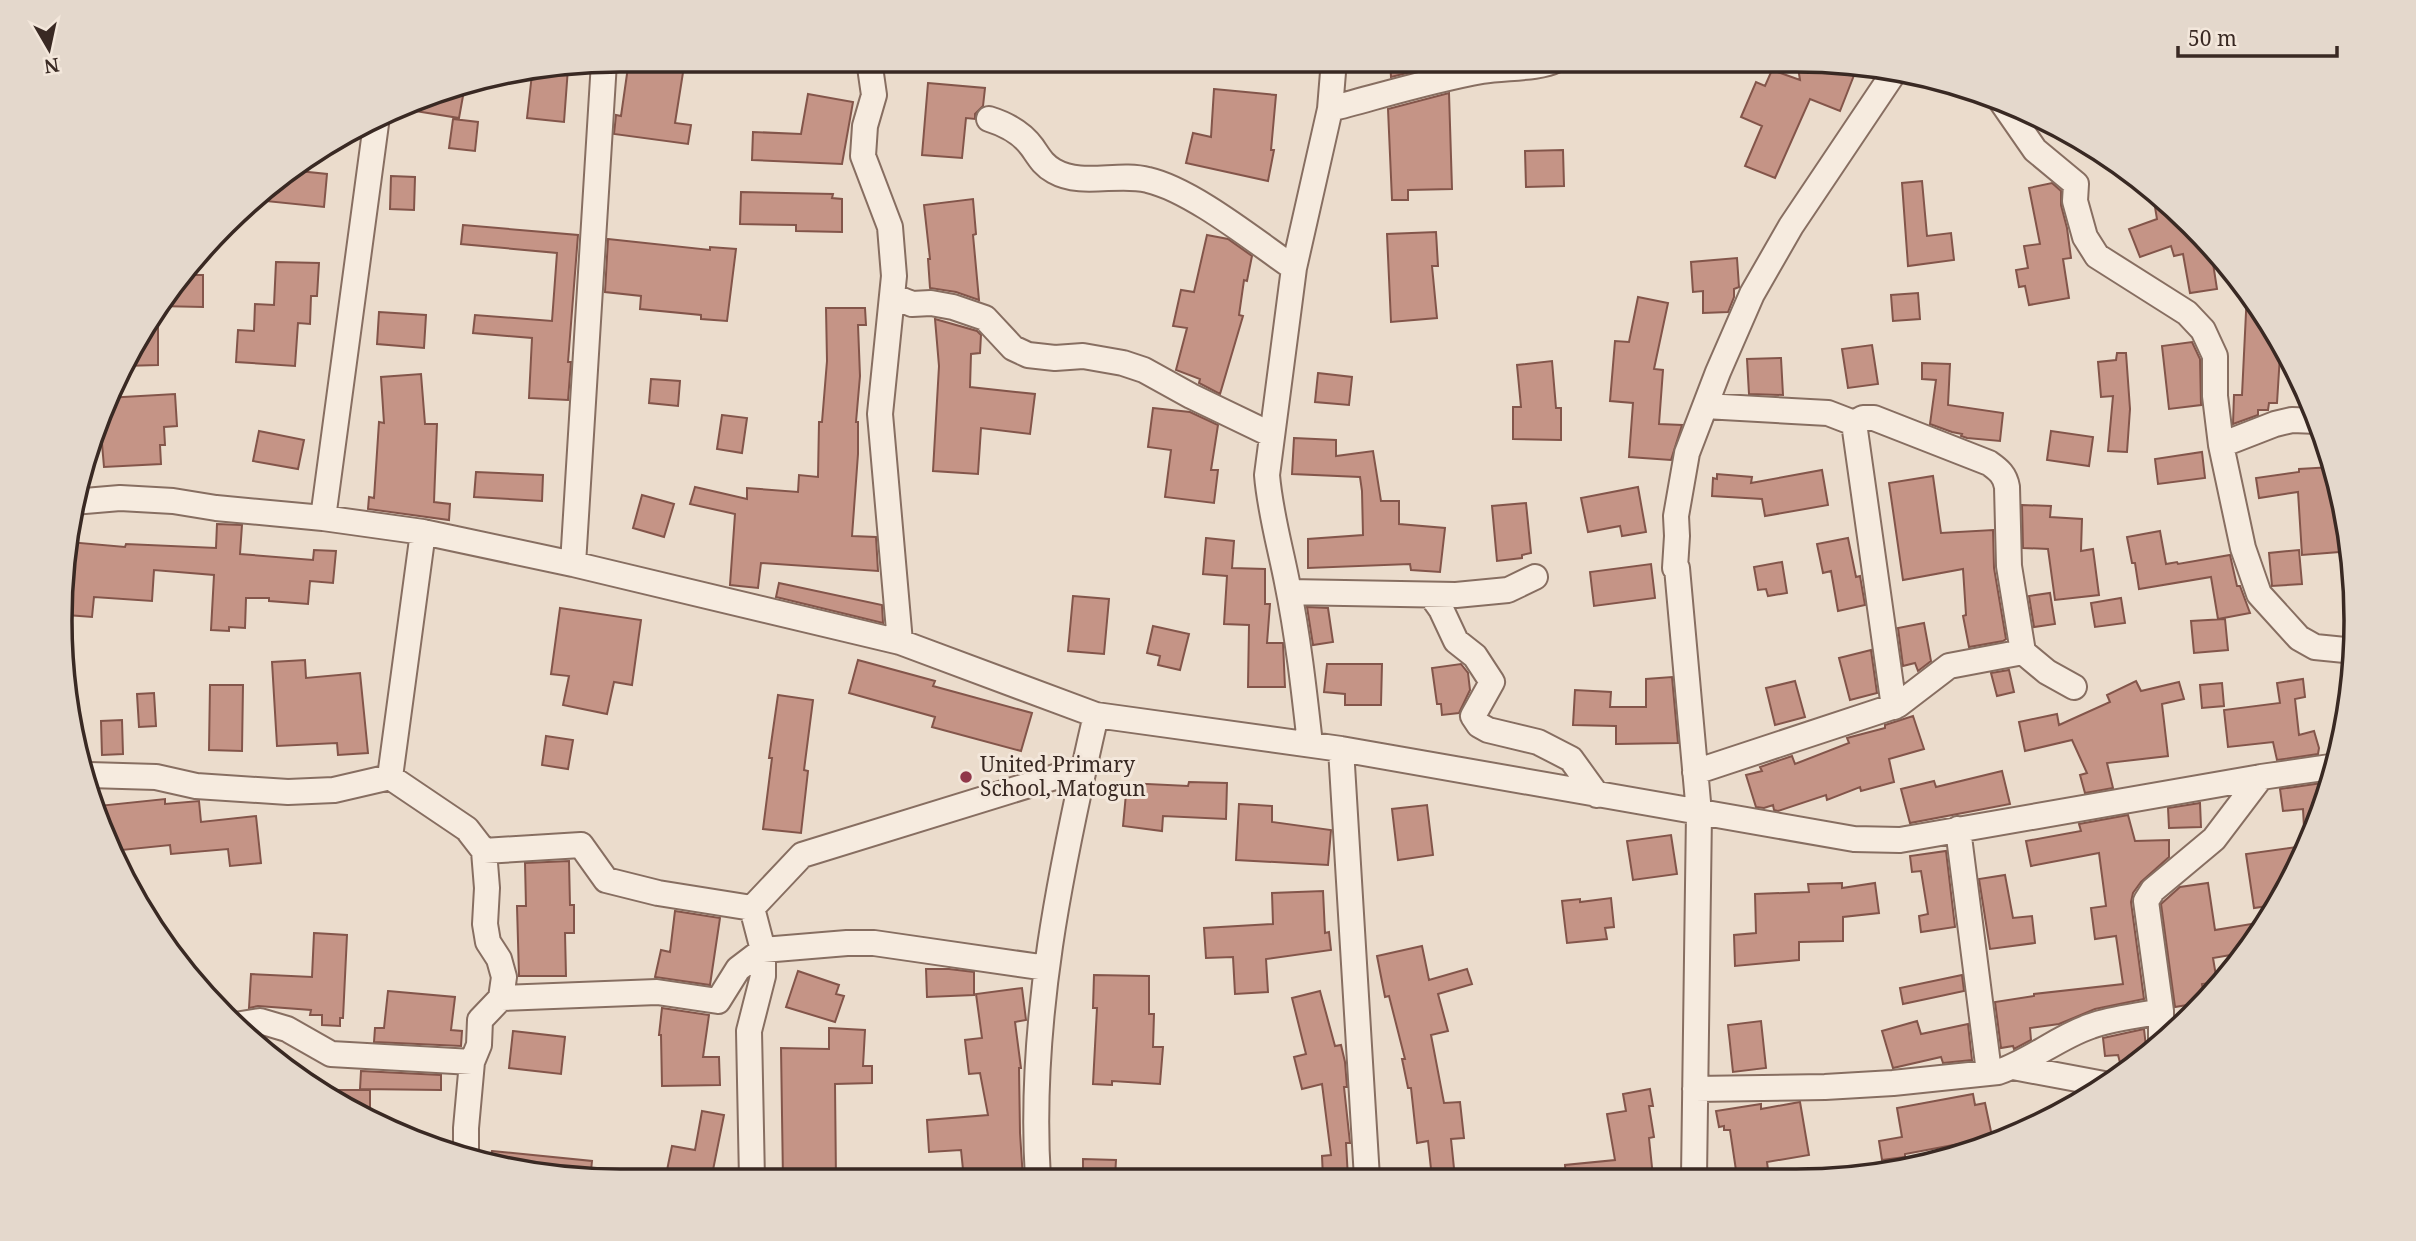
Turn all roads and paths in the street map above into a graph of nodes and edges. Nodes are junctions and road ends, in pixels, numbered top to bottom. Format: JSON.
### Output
{"nodes":[{"id":1,"x":603,"y":72,"type":"edge"},
{"id":2,"x":871,"y":72,"type":"edge"},
{"id":3,"x":1333,"y":72,"type":"edge"},
{"id":4,"x":1477,"y":72,"type":"edge"},
{"id":5,"x":1889,"y":80,"type":"edge"},
{"id":6,"x":1330,"y":109,"type":"junction"},
{"id":7,"x":2012,"y":117,"type":"edge"},
{"id":8,"x":989,"y":119,"type":"dead end"},
{"id":9,"x":375,"y":129,"type":"edge"},
{"id":10,"x":1294,"y":268,"type":"junction"},
{"id":11,"x":892,"y":296,"type":"junction"},
{"id":12,"x":1705,"y":406,"type":"junction"},
{"id":13,"x":2306,"y":421,"type":"edge"},
{"id":14,"x":1854,"y":423,"type":"junction"},
{"id":15,"x":1272,"y":435,"type":"junction"},
{"id":16,"x":2221,"y":445,"type":"junction"},
{"id":17,"x":85,"y":501,"type":"edge"},
{"id":18,"x":323,"y":518,"type":"junction"},
{"id":19,"x":423,"y":532,"type":"junction"},
{"id":20,"x":573,"y":564,"type":"junction"},
{"id":21,"x":1535,"y":577,"type":"dead end"},
{"id":22,"x":1289,"y":592,"type":"junction"},
{"id":23,"x":1431,"y":595,"type":"junction"},
{"id":24,"x":900,"y":642,"type":"junction"},
{"id":25,"x":2343,"y":650,"type":"edge"},
{"id":26,"x":2023,"y":652,"type":"junction"},
{"id":27,"x":2074,"y":687,"type":"dead end"},
{"id":28,"x":1894,"y":707,"type":"junction"},
{"id":29,"x":1096,"y":715,"type":"junction"},
{"id":30,"x":1310,"y":744,"type":"junction"},
{"id":31,"x":1341,"y":749,"type":"junction"},
{"id":32,"x":1084,"y":768,"type":"junction"},
{"id":33,"x":2324,"y":768,"type":"edge"},
{"id":34,"x":1695,"y":772,"type":"junction"},
{"id":35,"x":94,"y":775,"type":"edge"},
{"id":36,"x":390,"y":776,"type":"junction"},
{"id":37,"x":2261,"y":777,"type":"junction"},
{"id":38,"x":1597,"y":795,"type":"junction"},
{"id":39,"x":1699,"y":813,"type":"junction"},
{"id":40,"x":1958,"y":829,"type":"junction"},
{"id":41,"x":484,"y":850,"type":"junction"},
{"id":42,"x":752,"y":908,"type":"junction"},
{"id":43,"x":763,"y":950,"type":"junction"},
{"id":44,"x":1047,"y":968,"type":"junction"},
{"id":45,"x":501,"y":998,"type":"junction"},
{"id":46,"x":2161,"y":1011,"type":"junction"},
{"id":47,"x":248,"y":1023,"type":"edge"},
{"id":48,"x":2161,"y":1029,"type":"edge"},
{"id":49,"x":472,"y":1062,"type":"junction"},
{"id":50,"x":2001,"y":1069,"type":"junction"},
{"id":51,"x":2092,"y":1082,"type":"edge"},
{"id":52,"x":1695,"y":1089,"type":"junction"},
{"id":53,"x":466,"y":1147,"type":"edge"},
{"id":54,"x":752,"y":1169,"type":"edge"},
{"id":55,"x":1038,"y":1169,"type":"edge"},
{"id":56,"x":1366,"y":1169,"type":"edge"},
{"id":57,"x":1694,"y":1169,"type":"edge"}],
"edges":[{"from":1,"to":20,"type":"street"},
{"from":2,"to":11,"type":"street"},
{"from":3,"to":6,"type":"street"},
{"from":4,"to":6,"type":"street"},
{"from":5,"to":12,"type":"street"},
{"from":6,"to":10,"type":"street"},
{"from":7,"to":16,"type":"street"},
{"from":8,"to":10,"type":"street"},
{"from":9,"to":18,"type":"street"},
{"from":10,"to":15,"type":"street"},
{"from":11,"to":15,"type":"street"},
{"from":11,"to":24,"type":"street"},
{"from":12,"to":14,"type":"street"},
{"from":12,"to":34,"type":"street"},
{"from":13,"to":16,"type":"street"},
{"from":14,"to":26,"type":"street"},
{"from":14,"to":28,"type":"street"},
{"from":15,"to":22,"type":"street"},
{"from":16,"to":25,"type":"street"},
{"from":17,"to":18,"type":"street"},
{"from":18,"to":19,"type":"street"},
{"from":19,"to":20,"type":"street"},
{"from":19,"to":36,"type":"street"},
{"from":20,"to":24,"type":"street"},
{"from":21,"to":23,"type":"street"},
{"from":22,"to":23,"type":"street"},
{"from":22,"to":30,"type":"street"},
{"from":23,"to":38,"type":"street"},
{"from":24,"to":29,"type":"street"},
{"from":26,"to":27,"type":"street"},
{"from":26,"to":28,"type":"street"},
{"from":28,"to":34,"type":"street"},
{"from":29,"to":30,"type":"street"},
{"from":29,"to":32,"type":"street"},
{"from":30,"to":31,"type":"street"},
{"from":31,"to":38,"type":"street"},
{"from":31,"to":56,"type":"street"},
{"from":32,"to":42,"type":"street"},
{"from":32,"to":44,"type":"street"},
{"from":33,"to":37,"type":"street"},
{"from":34,"to":39,"type":"street"},
{"from":35,"to":36,"type":"street"},
{"from":36,"to":41,"type":"street"},
{"from":37,"to":40,"type":"street"},
{"from":37,"to":46,"type":"street"},
{"from":38,"to":39,"type":"street"},
{"from":39,"to":40,"type":"street"},
{"from":39,"to":52,"type":"street"},
{"from":40,"to":50,"type":"street"},
{"from":41,"to":42,"type":"street"},
{"from":41,"to":45,"type":"street"},
{"from":42,"to":43,"type":"street"},
{"from":43,"to":44,"type":"street"},
{"from":43,"to":45,"type":"street"},
{"from":43,"to":54,"type":"street"},
{"from":44,"to":55,"type":"street"},
{"from":45,"to":49,"type":"street"},
{"from":46,"to":48,"type":"street"},
{"from":46,"to":50,"type":"street"},
{"from":47,"to":49,"type":"street"},
{"from":49,"to":53,"type":"street"},
{"from":50,"to":51,"type":"street"},
{"from":50,"to":52,"type":"street"},
{"from":52,"to":57,"type":"street"}]}
